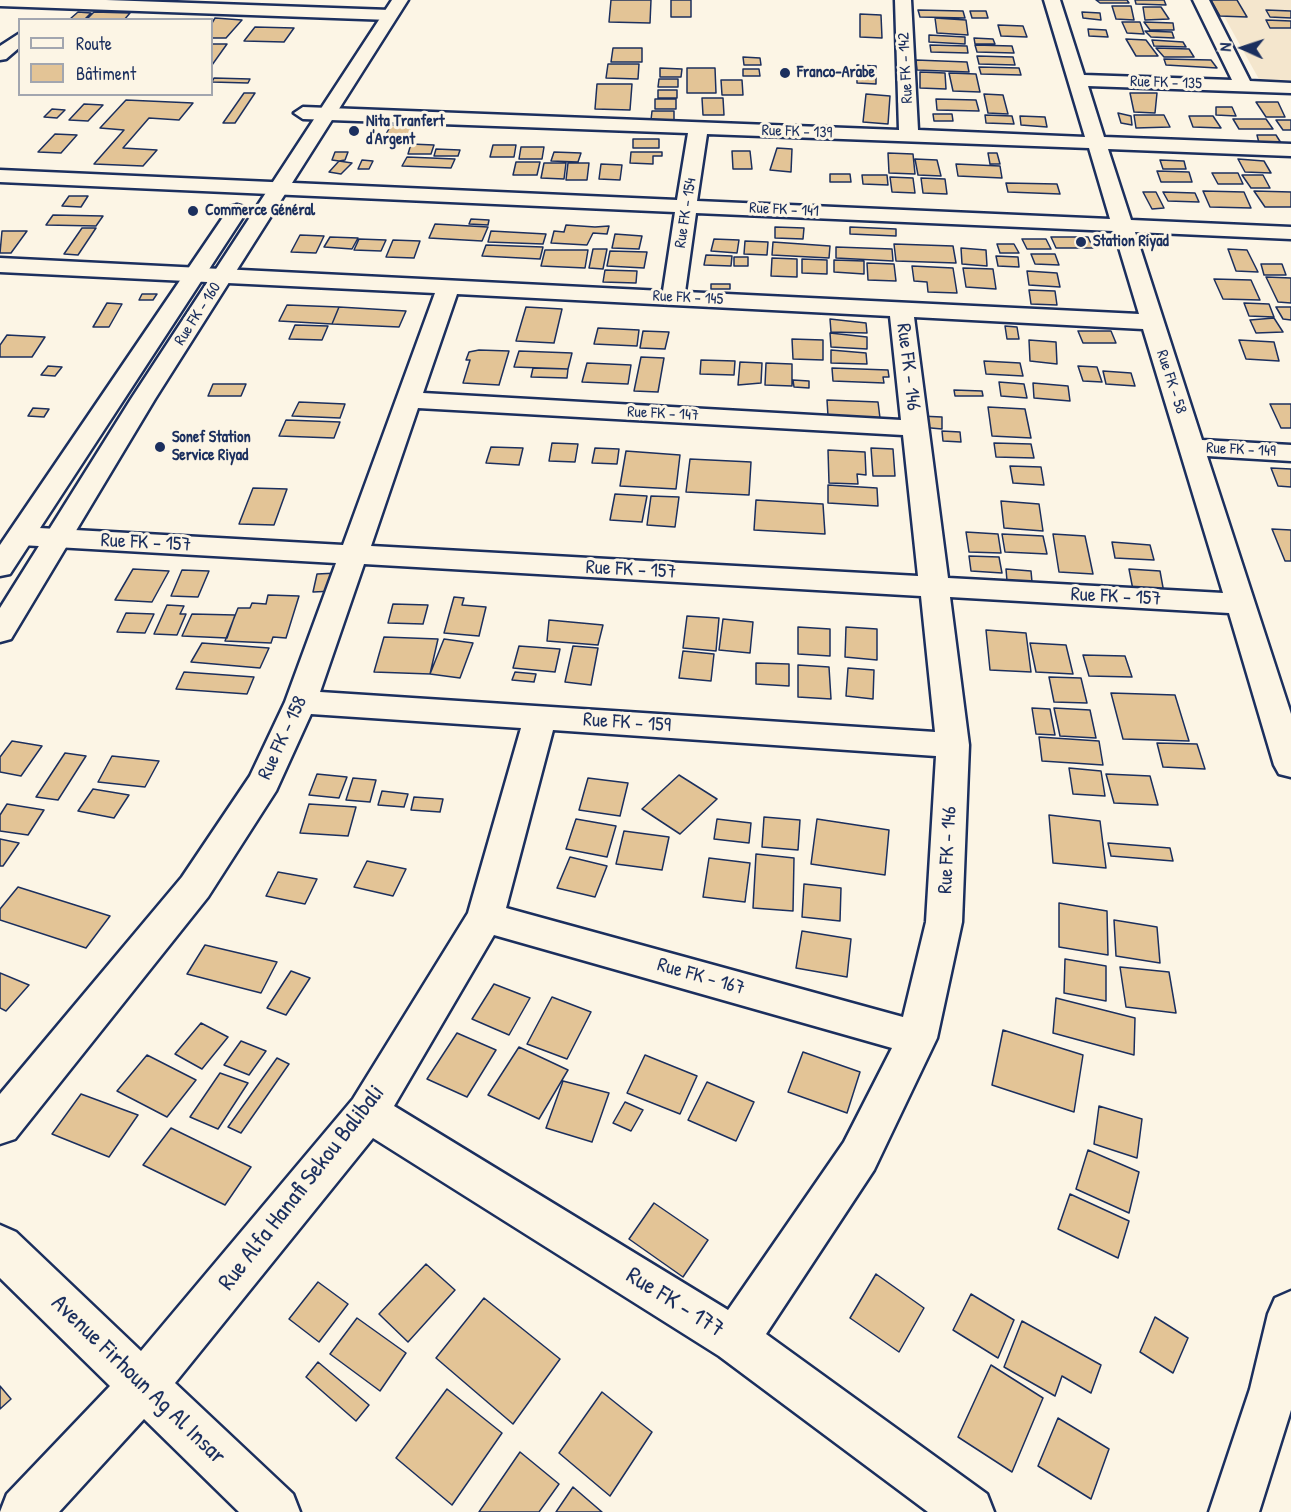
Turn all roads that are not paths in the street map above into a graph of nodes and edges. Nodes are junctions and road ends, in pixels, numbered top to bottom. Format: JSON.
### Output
{"nodes":[{"id":1,"x":903,"y":0,"type":"edge"},
{"id":2,"x":1052,"y":0,"type":"edge"},
{"id":3,"x":1201,"y":0,"type":"edge"},
{"id":4,"x":0,"y":1,"type":"edge"},
{"id":5,"x":61,"y":2,"type":"edge"},
{"id":6,"x":384,"y":7,"type":"edge"},
{"id":7,"x":42,"y":18,"type":"edge"},
{"id":8,"x":18,"y":40,"type":"edge"},
{"id":9,"x":0,"y":55,"type":"edge"},
{"id":10,"x":1077,"y":80,"type":"junction"},
{"id":11,"x":1244,"y":87,"type":"junction"},
{"id":12,"x":1291,"y":88,"type":"edge"},
{"id":13,"x":315,"y":114,"type":"junction"},
{"id":14,"x":698,"y":128,"type":"junction"},
{"id":15,"x":909,"y":136,"type":"junction"},
{"id":16,"x":1096,"y":143,"type":"junction"},
{"id":17,"x":1291,"y":150,"type":"edge"},
{"id":18,"x":0,"y":176,"type":"edge"},
{"id":19,"x":254,"y":187,"type":"junction"},
{"id":20,"x":278,"y":187,"type":"junction"},
{"id":21,"x":687,"y":206,"type":"junction"},
{"id":22,"x":1123,"y":225,"type":"junction"},
{"id":23,"x":1291,"y":233,"type":"edge"},
{"id":24,"x":0,"y":265,"type":"edge"},
{"id":25,"x":196,"y":273,"type":"junction"},
{"id":26,"x":223,"y":274,"type":"junction"},
{"id":27,"x":449,"y":286,"type":"junction"},
{"id":28,"x":673,"y":297,"type":"junction"},
{"id":29,"x":901,"y":309,"type":"junction"},
{"id":30,"x":1152,"y":322,"type":"junction"},
{"id":31,"x":409,"y":400,"type":"junction"},
{"id":32,"x":916,"y":428,"type":"junction"},
{"id":33,"x":1192,"y":447,"type":"junction"},
{"id":34,"x":1291,"y":453,"type":"edge"},
{"id":35,"x":21,"y":536,"type":"junction"},
{"id":36,"x":58,"y":538,"type":"junction"},
{"id":37,"x":353,"y":554,"type":"junction"},
{"id":38,"x":0,"y":567,"type":"edge"},
{"id":39,"x":932,"y":587,"type":"junction"},
{"id":40,"x":1240,"y":604,"type":"junction"},
{"id":41,"x":0,"y":632,"type":"edge"},
{"id":42,"x":301,"y":702,"type":"junction"},
{"id":43,"x":540,"y":717,"type":"junction"},
{"id":44,"x":953,"y":745,"type":"junction"},
{"id":45,"x":1291,"y":765,"type":"edge"},
{"id":46,"x":485,"y":917,"type":"junction"},
{"id":47,"x":917,"y":1038,"type":"junction"},
{"id":48,"x":368,"y":1112,"type":"junction"},
{"id":49,"x":0,"y":1125,"type":"edge"},
{"id":50,"x":0,"y":1247,"type":"edge"},
{"id":51,"x":1291,"y":1314,"type":"edge"},
{"id":52,"x":735,"y":1340,"type":"junction"},
{"id":53,"x":143,"y":1385,"type":"junction"},
{"id":54,"x":25,"y":1512,"type":"edge"},
{"id":55,"x":275,"y":1512,"type":"edge"},
{"id":56,"x":969,"y":1512,"type":"edge"},
{"id":57,"x":1234,"y":1512,"type":"edge"}],
"edges":[{"from":1,"to":15,"type":"street","name":"Rue FK - 142"},
{"from":2,"to":10,"type":"street","name":"Rue FK - 58"},
{"from":3,"to":11,"type":"street"},
{"from":4,"to":5,"type":"street"},
{"from":5,"to":6,"type":"street"},
{"from":5,"to":7,"type":"street"},
{"from":6,"to":13,"type":"street","name":"Rue FK - 160"},
{"from":8,"to":9,"type":"street"},
{"from":10,"to":11,"type":"street","name":"Rue FK - 135"},
{"from":10,"to":16,"type":"street","name":"Rue FK - 58"},
{"from":11,"to":12,"type":"street","name":"Rue FK - 135"},
{"from":13,"to":14,"type":"street","name":"Rue FK - 139"},
{"from":13,"to":19,"type":"street","name":"Rue FK - 160"},
{"from":13,"to":20,"type":"street","name":"Rue FK - 160"},
{"from":14,"to":15,"type":"street","name":"Rue FK - 139"},
{"from":14,"to":21,"type":"street","name":"Rue FK - 154"},
{"from":15,"to":16,"type":"street","name":"Rue FK - 139"},
{"from":16,"to":17,"type":"street","name":"Rue FK - 139"},
{"from":16,"to":22,"type":"street","name":"Rue FK - 58"},
{"from":18,"to":19,"type":"street","name":"Rue FK - 141"},
{"from":19,"to":20,"type":"street","name":"Rue FK - 141"},
{"from":19,"to":25,"type":"street","name":"Rue FK - 160"},
{"from":20,"to":21,"type":"street","name":"Rue FK - 141"},
{"from":20,"to":26,"type":"street","name":"Rue FK - 160"},
{"from":21,"to":22,"type":"street","name":"Rue FK - 141"},
{"from":21,"to":28,"type":"street","name":"Rue FK - 154"},
{"from":22,"to":23,"type":"street","name":"Rue FK - 141"},
{"from":22,"to":30,"type":"street","name":"Rue FK - 58"},
{"from":24,"to":25,"type":"street","name":"Rue FK - 145"},
{"from":25,"to":26,"type":"street","name":"Rue FK - 145"},
{"from":25,"to":35,"type":"street","name":"Rue FK - 160"},
{"from":26,"to":27,"type":"street","name":"Rue FK - 145"},
{"from":26,"to":36,"type":"street","name":"Rue FK - 160"},
{"from":27,"to":28,"type":"street","name":"Rue FK - 145"},
{"from":27,"to":31,"type":"street","name":"Rue FK - 158"},
{"from":28,"to":29,"type":"street","name":"Rue FK - 145"},
{"from":29,"to":30,"type":"street","name":"Rue FK - 145"},
{"from":29,"to":32,"type":"street","name":"Rue FK - 146"},
{"from":30,"to":33,"type":"street","name":"Rue FK - 58"},
{"from":31,"to":32,"type":"street","name":"Rue FK - 147"},
{"from":31,"to":37,"type":"street","name":"Rue FK - 158"},
{"from":32,"to":39,"type":"street","name":"Rue FK - 146"},
{"from":33,"to":34,"type":"street","name":"Rue FK - 149"},
{"from":33,"to":40,"type":"street","name":"Rue FK - 58"},
{"from":35,"to":36,"type":"street","name":"Rue FK - 157"},
{"from":35,"to":38,"type":"street","name":"Rue FK - 160"},
{"from":36,"to":37,"type":"street","name":"Rue FK - 157"},
{"from":36,"to":41,"type":"street","name":"Rue FK - 160"},
{"from":37,"to":39,"type":"street","name":"Rue FK - 157"},
{"from":37,"to":42,"type":"street","name":"Rue FK - 158"},
{"from":39,"to":40,"type":"street","name":"Rue FK - 157"},
{"from":39,"to":44,"type":"street","name":"Rue FK - 146"},
{"from":40,"to":45,"type":"street","name":"Rue FK - 58"},
{"from":42,"to":43,"type":"street","name":"Rue FK - 159"},
{"from":42,"to":49,"type":"street","name":"Rue FK - 158"},
{"from":43,"to":44,"type":"street","name":"Rue FK - 159"},
{"from":43,"to":46,"type":"street","name":"Rue Alfa Hanafi Sekou Balibali"},
{"from":44,"to":47,"type":"street","name":"Rue FK - 146"},
{"from":46,"to":47,"type":"street","name":"Rue FK - 167"},
{"from":46,"to":48,"type":"street","name":"Rue Alfa Hanafi Sekou Balibali"},
{"from":47,"to":52,"type":"street","name":"Rue FK - 146"},
{"from":48,"to":52,"type":"street","name":"Rue FK - 177"},
{"from":48,"to":53,"type":"street","name":"Rue Alfa Hanafi Sekou Balibali"},
{"from":50,"to":53,"type":"street","name":"Avenue Firhoun Ag Al Insar"},
{"from":51,"to":57,"type":"street"},
{"from":52,"to":56,"type":"street","name":"Rue FK - 177"},
{"from":53,"to":54,"type":"street","name":"Rue Alfa Hanafi Sekou Balibali"},
{"from":53,"to":55,"type":"street","name":"Avenue Firhoun Ag Al Insar"}]}
